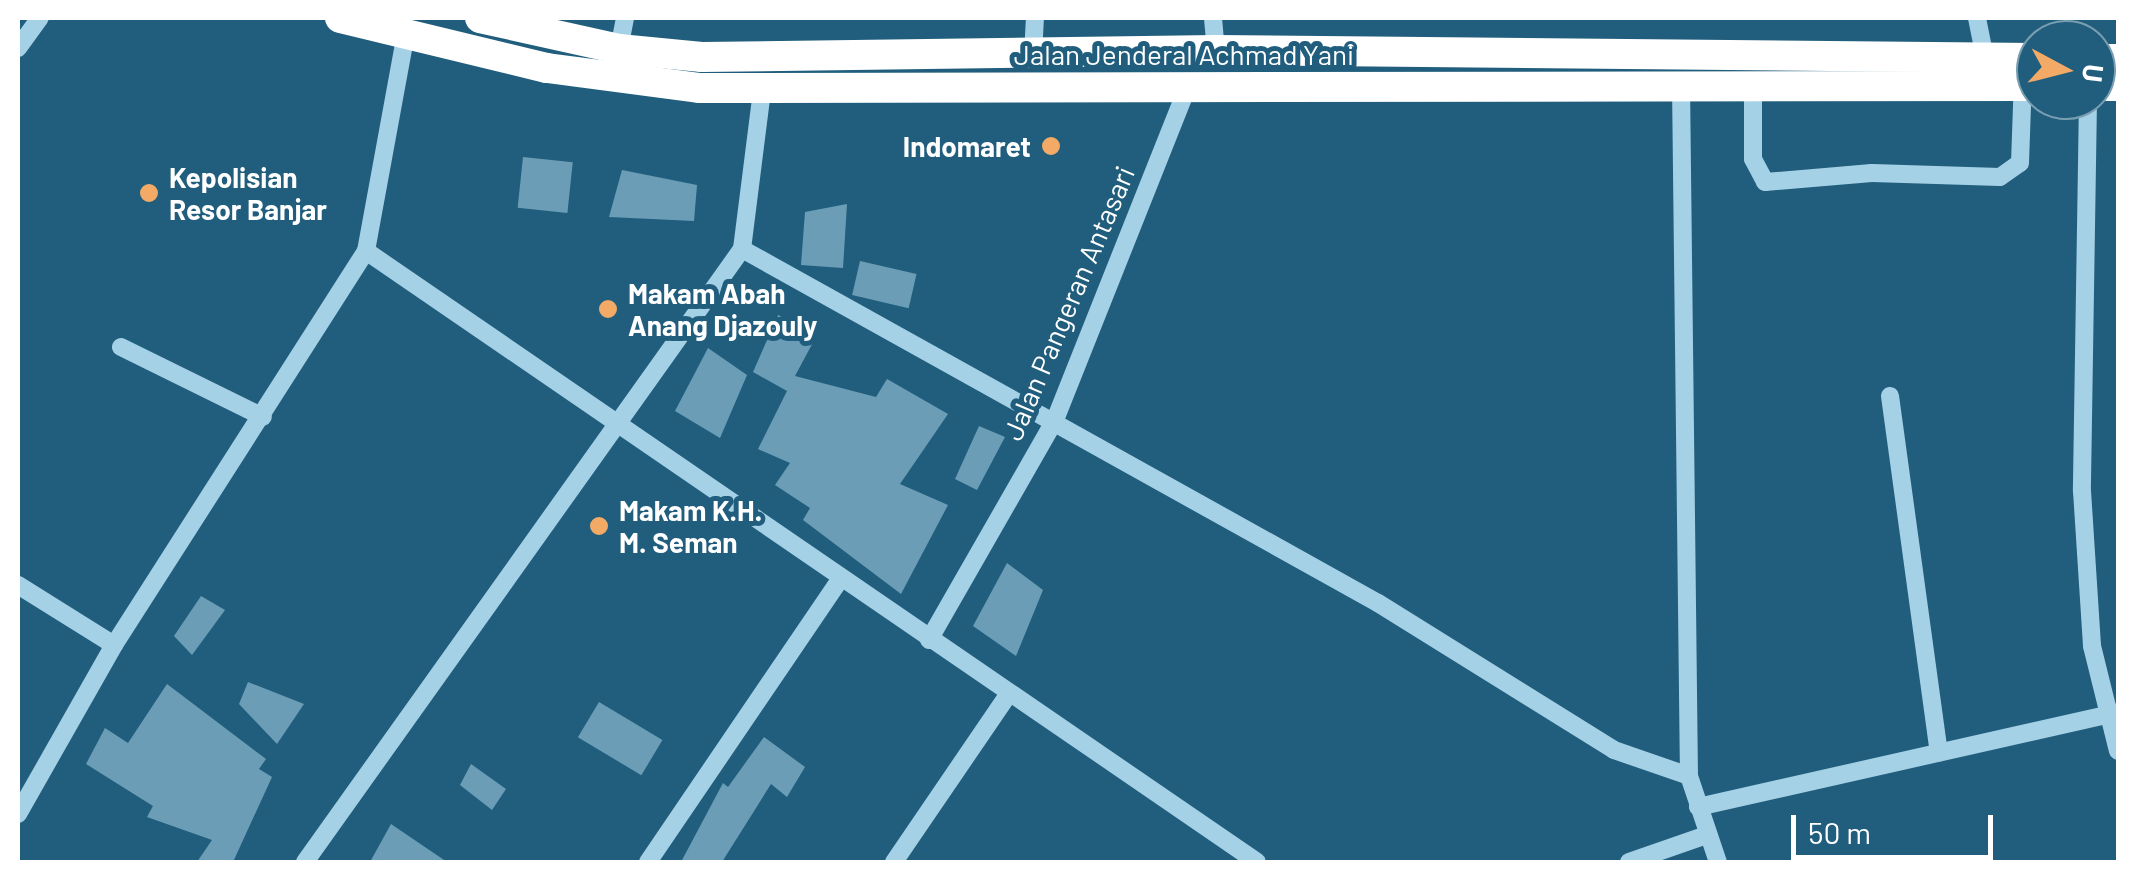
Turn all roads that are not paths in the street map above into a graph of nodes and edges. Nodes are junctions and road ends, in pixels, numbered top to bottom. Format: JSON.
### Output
{"nodes":[{"id":1,"x":40,"y":18,"type":"edge"},
{"id":2,"x":340,"y":18,"type":"edge"},
{"id":3,"x":480,"y":18,"type":"edge"},
{"id":4,"x":625,"y":18,"type":"edge"},
{"id":5,"x":1034,"y":18,"type":"edge"},
{"id":6,"x":1213,"y":18,"type":"edge"},
{"id":7,"x":1978,"y":18,"type":"edge"},
{"id":8,"x":406,"y":33,"type":"junction"},
{"id":9,"x":18,"y":48,"type":"edge"},
{"id":10,"x":618,"y":49,"type":"junction"},
{"id":11,"x":1216,"y":50,"type":"junction"},
{"id":12,"x":950,"y":55,"type":"junction"},
{"id":13,"x":1032,"y":55,"type":"junction"},
{"id":14,"x":912,"y":56,"type":"junction"},
{"id":15,"x":1984,"y":58,"type":"junction"},
{"id":16,"x":2016,"y":68,"type":"edge"},
{"id":17,"x":2016,"y":73,"type":"edge"},
{"id":18,"x":1681,"y":84,"type":"junction"},
{"id":19,"x":1753,"y":84,"type":"junction"},
{"id":20,"x":1188,"y":86,"type":"junction"},
{"id":21,"x":913,"y":88,"type":"junction"},
{"id":22,"x":952,"y":88,"type":"junction"},
{"id":23,"x":762,"y":90,"type":"junction"},
{"id":24,"x":2024,"y":120,"type":"edge"},
{"id":25,"x":2088,"y":120,"type":"edge"},
{"id":26,"x":742,"y":249,"type":"junction"},
{"id":27,"x":366,"y":251,"type":"junction"},
{"id":28,"x":120,"y":346,"type":"dead end"},
{"id":29,"x":1890,"y":396,"type":"dead end"},
{"id":30,"x":263,"y":417,"type":"junction"},
{"id":31,"x":1055,"y":420,"type":"junction"},
{"id":32,"x":614,"y":424,"type":"junction"},
{"id":33,"x":840,"y":580,"type":"junction"},
{"id":34,"x":18,"y":586,"type":"edge"},
{"id":35,"x":929,"y":640,"type":"junction"},
{"id":36,"x":114,"y":646,"type":"junction"},
{"id":37,"x":1008,"y":695,"type":"junction"},
{"id":38,"x":2112,"y":714,"type":"edge"},
{"id":39,"x":2118,"y":751,"type":"edge"},
{"id":40,"x":1939,"y":753,"type":"junction"},
{"id":41,"x":1689,"y":776,"type":"junction"},
{"id":42,"x":1698,"y":807,"type":"junction"},
{"id":43,"x":18,"y":814,"type":"edge"},
{"id":44,"x":1707,"y":835,"type":"junction"},
{"id":45,"x":305,"y":862,"type":"edge"},
{"id":46,"x":648,"y":862,"type":"edge"},
{"id":47,"x":894,"y":862,"type":"edge"},
{"id":48,"x":1257,"y":862,"type":"edge"},
{"id":49,"x":1628,"y":862,"type":"edge"},
{"id":50,"x":1718,"y":862,"type":"edge"}],
"edges":[{"from":1,"to":9,"type":"street"},
{"from":2,"to":8,"type":"highway","name":"Jalan Jenderal Achmad Yani"},
{"from":3,"to":10,"type":"highway"},
{"from":4,"to":10,"type":"street"},
{"from":5,"to":13,"type":"street"},
{"from":6,"to":11,"type":"street"},
{"from":7,"to":15,"type":"street"},
{"from":8,"to":23,"type":"highway","name":"Jalan Jenderal Achmad Yani"},
{"from":8,"to":27,"type":"street"},
{"from":10,"to":14,"type":"highway"},
{"from":11,"to":13,"type":"highway"},
{"from":11,"to":15,"type":"highway"},
{"from":12,"to":13,"type":"highway"},
{"from":12,"to":14,"type":"highway"},
{"from":12,"to":22,"type":"highway"},
{"from":14,"to":21,"type":"highway"},
{"from":15,"to":16,"type":"highway"},
{"from":17,"to":19,"type":"highway","name":"Jalan Jenderal Achmad Yani"},
{"from":18,"to":19,"type":"highway","name":"Jalan Jenderal Achmad Yani"},
{"from":18,"to":20,"type":"highway","name":"Jalan Jenderal Achmad Yani"},
{"from":18,"to":41,"type":"street"},
{"from":19,"to":24,"type":"street"},
{"from":20,"to":22,"type":"highway","name":"Jalan Jenderal Achmad Yani"},
{"from":20,"to":31,"type":"street","name":"Jalan Pangeran Antasari"},
{"from":21,"to":22,"type":"highway","name":"Jalan Jenderal Achmad Yani"},
{"from":21,"to":23,"type":"highway","name":"Jalan Jenderal Achmad Yani"},
{"from":23,"to":26,"type":"street"},
{"from":25,"to":38,"type":"street"},
{"from":26,"to":31,"type":"street"},
{"from":26,"to":32,"type":"street"},
{"from":27,"to":30,"type":"street"},
{"from":27,"to":32,"type":"street"},
{"from":28,"to":30,"type":"street"},
{"from":29,"to":40,"type":"street"},
{"from":30,"to":36,"type":"street"},
{"from":31,"to":35,"type":"street","name":"Jalan Pangeran Antasari"},
{"from":31,"to":41,"type":"street"},
{"from":32,"to":33,"type":"street"},
{"from":32,"to":45,"type":"street"},
{"from":33,"to":35,"type":"street"},
{"from":33,"to":46,"type":"street"},
{"from":34,"to":36,"type":"street"},
{"from":35,"to":37,"type":"street"},
{"from":36,"to":43,"type":"street"},
{"from":37,"to":47,"type":"street"},
{"from":37,"to":48,"type":"street"},
{"from":38,"to":39,"type":"street"},
{"from":38,"to":40,"type":"street"},
{"from":40,"to":42,"type":"street"},
{"from":41,"to":42,"type":"street"},
{"from":42,"to":44,"type":"street"},
{"from":44,"to":49,"type":"street"},
{"from":44,"to":50,"type":"street"}]}
